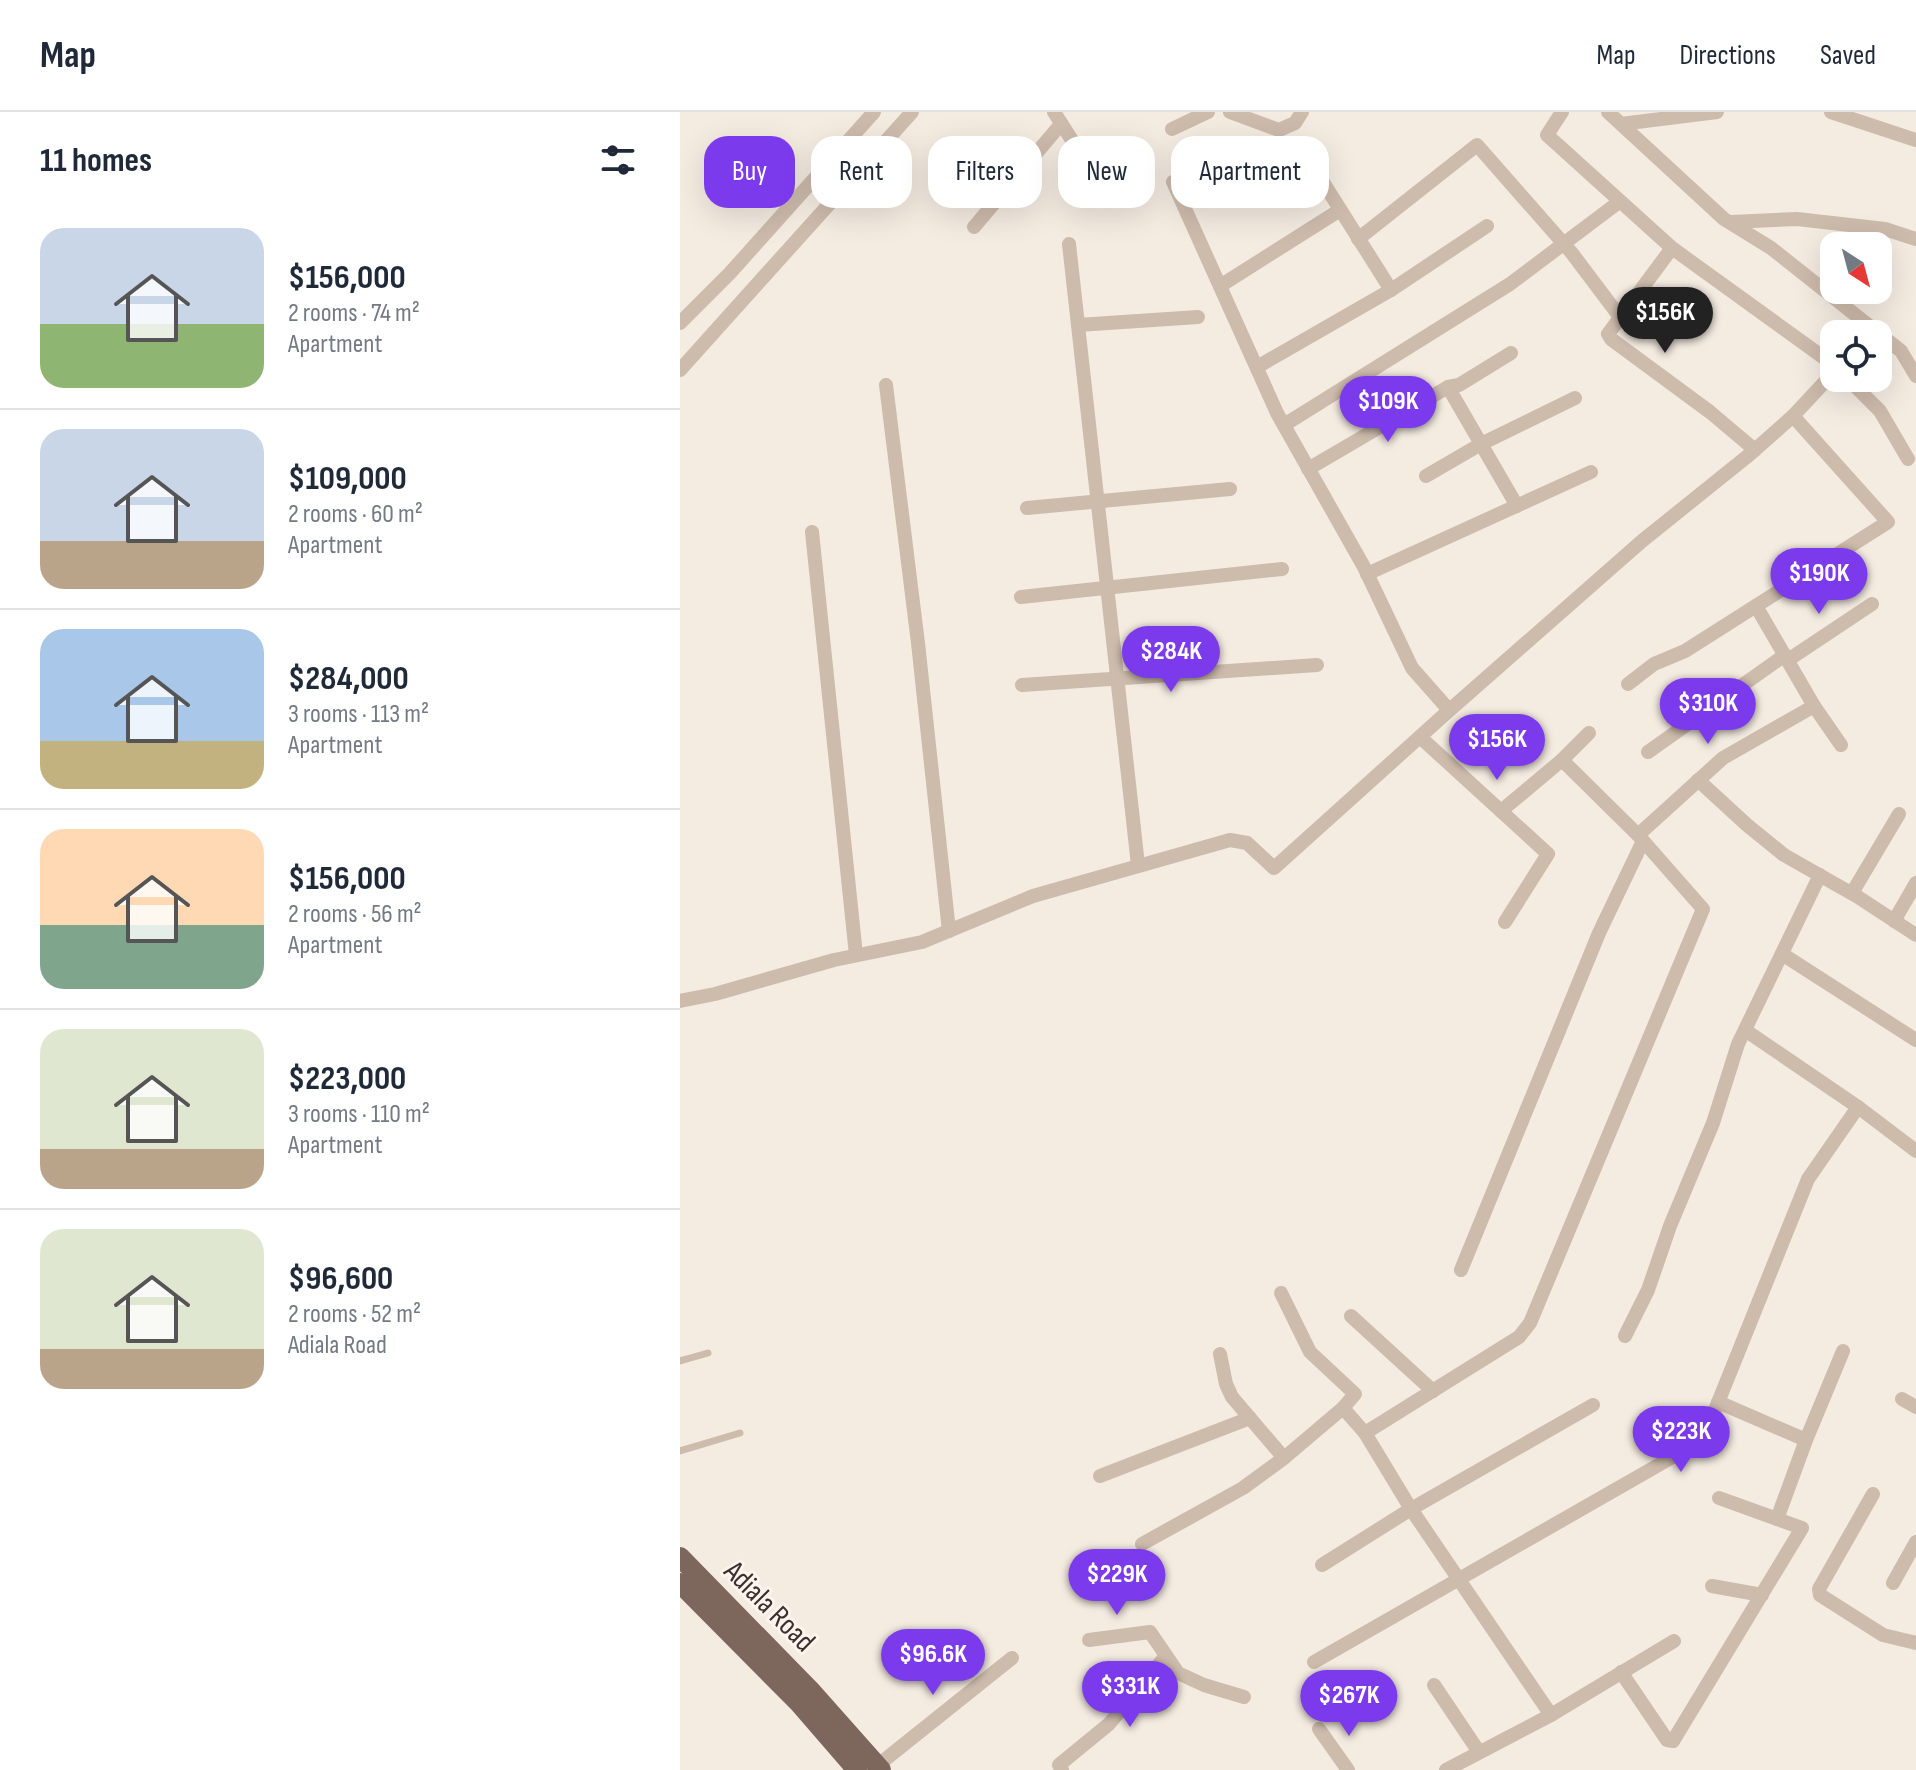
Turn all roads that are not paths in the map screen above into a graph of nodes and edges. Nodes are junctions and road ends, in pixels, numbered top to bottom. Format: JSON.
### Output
{"nodes":[{"id":1,"x":874,"y":112,"type":"edge"},
{"id":2,"x":912,"y":112,"type":"edge"},
{"id":3,"x":1208,"y":112,"type":"edge"},
{"id":4,"x":1230,"y":112,"type":"edge"},
{"id":5,"x":1302,"y":112,"type":"edge"},
{"id":6,"x":1562,"y":112,"type":"edge"},
{"id":7,"x":1608,"y":112,"type":"edge"},
{"id":8,"x":1717,"y":112,"type":"edge"},
{"id":9,"x":1831,"y":112,"type":"edge"},
{"id":10,"x":1060,"y":116,"type":"edge"},
{"id":11,"x":1621,"y":124,"type":"junction"},
{"id":12,"x":1172,"y":129,"type":"dead end"},
{"id":13,"x":1072,"y":136,"type":"edge"},
{"id":14,"x":1916,"y":140,"type":"edge"},
{"id":15,"x":1329,"y":192,"type":"edge"},
{"id":16,"x":1619,"y":202,"type":"junction"},
{"id":17,"x":1185,"y":208,"type":"edge"},
{"id":18,"x":1340,"y":210,"type":"junction"},
{"id":19,"x":1729,"y":222,"type":"junction"},
{"id":20,"x":1487,"y":226,"type":"dead end"},
{"id":21,"x":974,"y":227,"type":"dead end"},
{"id":22,"x":1358,"y":239,"type":"junction"},
{"id":23,"x":1916,"y":239,"type":"edge"},
{"id":24,"x":1069,"y":244,"type":"dead end"},
{"id":25,"x":1564,"y":245,"type":"junction"},
{"id":26,"x":1672,"y":248,"type":"junction"},
{"id":27,"x":1220,"y":286,"type":"junction"},
{"id":28,"x":1391,"y":290,"type":"junction"},
{"id":29,"x":1198,"y":317,"type":"dead end"},
{"id":30,"x":1620,"y":317,"type":"junction"},
{"id":31,"x":680,"y":323,"type":"edge"},
{"id":32,"x":1078,"y":325,"type":"junction"},
{"id":33,"x":1511,"y":353,"type":"dead end"},
{"id":34,"x":1820,"y":355,"type":"edge"},
{"id":35,"x":1257,"y":367,"type":"junction"},
{"id":36,"x":1914,"y":367,"type":"edge"},
{"id":37,"x":680,"y":370,"type":"edge"},
{"id":38,"x":886,"y":385,"type":"dead end"},
{"id":39,"x":1448,"y":387,"type":"junction"},
{"id":40,"x":1820,"y":387,"type":"edge"},
{"id":41,"x":1861,"y":392,"type":"edge"},
{"id":42,"x":1575,"y":398,"type":"dead end"},
{"id":43,"x":1793,"y":416,"type":"junction"},
{"id":44,"x":1284,"y":425,"type":"junction"},
{"id":45,"x":1481,"y":444,"type":"junction"},
{"id":46,"x":1755,"y":450,"type":"junction"},
{"id":47,"x":1908,"y":459,"type":"dead end"},
{"id":48,"x":1308,"y":469,"type":"junction"},
{"id":49,"x":1591,"y":472,"type":"dead end"},
{"id":50,"x":1426,"y":476,"type":"dead end"},
{"id":51,"x":1230,"y":489,"type":"dead end"},
{"id":52,"x":1097,"y":502,"type":"junction"},
{"id":53,"x":1517,"y":506,"type":"junction"},
{"id":54,"x":1027,"y":508,"type":"dead end"},
{"id":55,"x":812,"y":532,"type":"dead end"},
{"id":56,"x":1282,"y":569,"type":"dead end"},
{"id":57,"x":1367,"y":574,"type":"junction"},
{"id":58,"x":1106,"y":587,"type":"junction"},
{"id":59,"x":1021,"y":597,"type":"dead end"},
{"id":60,"x":1872,"y":604,"type":"dead end"},
{"id":61,"x":1756,"y":606,"type":"junction"},
{"id":62,"x":1786,"y":658,"type":"junction"},
{"id":63,"x":1317,"y":665,"type":"dead end"},
{"id":64,"x":1116,"y":678,"type":"junction"},
{"id":65,"x":1628,"y":684,"type":"dead end"},
{"id":66,"x":1022,"y":685,"type":"dead end"},
{"id":67,"x":1814,"y":706,"type":"junction"},
{"id":68,"x":1449,"y":710,"type":"junction"},
{"id":69,"x":1589,"y":733,"type":"dead end"},
{"id":70,"x":1420,"y":737,"type":"junction"},
{"id":71,"x":1841,"y":745,"type":"dead end"},
{"id":72,"x":1648,"y":752,"type":"dead end"},
{"id":73,"x":1562,"y":760,"type":"junction"},
{"id":74,"x":1698,"y":780,"type":"junction"},
{"id":75,"x":1501,"y":811,"type":"junction"},
{"id":76,"x":1899,"y":814,"type":"dead end"},
{"id":77,"x":1641,"y":838,"type":"junction"},
{"id":78,"x":1138,"y":865,"type":"junction"},
{"id":79,"x":1820,"y":875,"type":"junction"},
{"id":80,"x":1916,"y":883,"type":"edge"},
{"id":81,"x":1852,"y":893,"type":"junction"},
{"id":82,"x":1894,"y":921,"type":"junction"},
{"id":83,"x":1505,"y":922,"type":"dead end"},
{"id":84,"x":949,"y":931,"type":"junction"},
{"id":85,"x":1916,"y":935,"type":"edge"},
{"id":86,"x":1782,"y":954,"type":"junction"},
{"id":87,"x":856,"y":955,"type":"junction"},
{"id":88,"x":680,"y":1001,"type":"edge"},
{"id":89,"x":1745,"y":1030,"type":"junction"},
{"id":90,"x":1916,"y":1040,"type":"edge"},
{"id":91,"x":1858,"y":1107,"type":"junction"},
{"id":92,"x":1916,"y":1151,"type":"edge"},
{"id":93,"x":1461,"y":1270,"type":"dead end"},
{"id":94,"x":1281,"y":1293,"type":"dead end"},
{"id":95,"x":1351,"y":1316,"type":"dead end"},
{"id":96,"x":1625,"y":1336,"type":"dead end"},
{"id":97,"x":1843,"y":1351,"type":"dead end"},
{"id":98,"x":708,"y":1353,"type":"dead end"},
{"id":99,"x":1220,"y":1354,"type":"dead end"},
{"id":100,"x":680,"y":1361,"type":"edge"},
{"id":101,"x":1433,"y":1391,"type":"junction"},
{"id":102,"x":1902,"y":1399,"type":"dead end"},
{"id":103,"x":1718,"y":1402,"type":"junction"},
{"id":104,"x":1593,"y":1405,"type":"dead end"},
{"id":105,"x":1916,"y":1407,"type":"edge"},
{"id":106,"x":1343,"y":1408,"type":"junction"},
{"id":107,"x":1250,"y":1418,"type":"junction"},
{"id":108,"x":740,"y":1433,"type":"dead end"},
{"id":109,"x":1365,"y":1433,"type":"junction"},
{"id":110,"x":1806,"y":1440,"type":"junction"},
{"id":111,"x":680,"y":1451,"type":"edge"},
{"id":112,"x":1284,"y":1458,"type":"junction"},
{"id":113,"x":1100,"y":1476,"type":"dead end"},
{"id":114,"x":1873,"y":1494,"type":"dead end"},
{"id":115,"x":1719,"y":1498,"type":"dead end"},
{"id":116,"x":1411,"y":1509,"type":"junction"},
{"id":117,"x":1777,"y":1519,"type":"junction"},
{"id":118,"x":1916,"y":1542,"type":"edge"},
{"id":119,"x":1142,"y":1544,"type":"dead end"},
{"id":120,"x":680,"y":1557,"type":"edge"},
{"id":121,"x":1322,"y":1565,"type":"dead end"},
{"id":122,"x":1459,"y":1579,"type":"junction"},
{"id":123,"x":680,"y":1583,"type":"edge"},
{"id":124,"x":1893,"y":1583,"type":"dead end"},
{"id":125,"x":1712,"y":1586,"type":"dead end"},
{"id":126,"x":1762,"y":1595,"type":"junction"},
{"id":127,"x":1089,"y":1640,"type":"dead end"},
{"id":128,"x":1674,"y":1641,"type":"dead end"},
{"id":129,"x":1916,"y":1643,"type":"edge"},
{"id":130,"x":1165,"y":1657,"type":"junction"},
{"id":131,"x":1012,"y":1658,"type":"dead end"},
{"id":132,"x":1314,"y":1662,"type":"dead end"},
{"id":133,"x":1621,"y":1672,"type":"junction"},
{"id":134,"x":1434,"y":1685,"type":"dead end"},
{"id":135,"x":1244,"y":1697,"type":"dead end"},
{"id":136,"x":1551,"y":1715,"type":"junction"},
{"id":137,"x":1319,"y":1729,"type":"dead end"},
{"id":138,"x":1479,"y":1752,"type":"junction"},
{"id":139,"x":872,"y":1769,"type":"edge"},
{"id":140,"x":1062,"y":1770,"type":"edge"},
{"id":141,"x":1348,"y":1770,"type":"edge"},
{"id":142,"x":1446,"y":1770,"type":"edge"}],
"edges":[{"from":1,"to":31,"type":"street"},
{"from":2,"to":37,"type":"street"},
{"from":3,"to":12,"type":"street"},
{"from":4,"to":5,"type":"street"},
{"from":6,"to":16,"type":"street"},
{"from":7,"to":11,"type":"street"},
{"from":8,"to":11,"type":"street"},
{"from":9,"to":14,"type":"street"},
{"from":10,"to":13,"type":"street"},
{"from":10,"to":21,"type":"street"},
{"from":11,"to":19,"type":"street"},
{"from":15,"to":18,"type":"street"},
{"from":16,"to":25,"type":"street"},
{"from":16,"to":26,"type":"street"},
{"from":17,"to":27,"type":"street"},
{"from":18,"to":22,"type":"street"},
{"from":18,"to":27,"type":"street"},
{"from":19,"to":23,"type":"street"},
{"from":19,"to":36,"type":"street"},
{"from":20,"to":28,"type":"street"},
{"from":22,"to":25,"type":"street"},
{"from":22,"to":28,"type":"street"},
{"from":24,"to":32,"type":"street"},
{"from":25,"to":30,"type":"street"},
{"from":25,"to":44,"type":"street"},
{"from":26,"to":30,"type":"street"},
{"from":26,"to":34,"type":"street"},
{"from":27,"to":35,"type":"street"},
{"from":28,"to":35,"type":"street"},
{"from":29,"to":32,"type":"street"},
{"from":30,"to":46,"type":"street"},
{"from":32,"to":52,"type":"street"},
{"from":33,"to":39,"type":"street"},
{"from":35,"to":44,"type":"street"},
{"from":38,"to":84,"type":"street"},
{"from":39,"to":45,"type":"street"},
{"from":39,"to":48,"type":"street"},
{"from":40,"to":43,"type":"street"},
{"from":41,"to":47,"type":"street"},
{"from":42,"to":45,"type":"street"},
{"from":43,"to":46,"type":"street"},
{"from":43,"to":61,"type":"street"},
{"from":44,"to":48,"type":"street"},
{"from":45,"to":50,"type":"street"},
{"from":45,"to":53,"type":"street"},
{"from":46,"to":68,"type":"street"},
{"from":48,"to":57,"type":"street"},
{"from":49,"to":53,"type":"street"},
{"from":51,"to":52,"type":"street"},
{"from":52,"to":54,"type":"street"},
{"from":52,"to":58,"type":"street"},
{"from":53,"to":57,"type":"street"},
{"from":55,"to":87,"type":"street"},
{"from":56,"to":58,"type":"street"},
{"from":57,"to":68,"type":"street"},
{"from":58,"to":59,"type":"street"},
{"from":58,"to":64,"type":"street"},
{"from":60,"to":62,"type":"street"},
{"from":61,"to":62,"type":"street"},
{"from":61,"to":65,"type":"street"},
{"from":62,"to":67,"type":"street"},
{"from":62,"to":72,"type":"street"},
{"from":63,"to":64,"type":"street"},
{"from":64,"to":66,"type":"street"},
{"from":64,"to":78,"type":"street"},
{"from":67,"to":71,"type":"street"},
{"from":67,"to":74,"type":"street"},
{"from":68,"to":70,"type":"street"},
{"from":69,"to":73,"type":"street"},
{"from":70,"to":75,"type":"street"},
{"from":70,"to":78,"type":"street"},
{"from":73,"to":75,"type":"street"},
{"from":73,"to":77,"type":"street"},
{"from":74,"to":77,"type":"street"},
{"from":74,"to":79,"type":"street"},
{"from":75,"to":83,"type":"street"},
{"from":76,"to":81,"type":"street"},
{"from":77,"to":93,"type":"street"},
{"from":77,"to":101,"type":"street"},
{"from":78,"to":84,"type":"street"},
{"from":79,"to":81,"type":"street"},
{"from":79,"to":86,"type":"street"},
{"from":80,"to":82,"type":"street"},
{"from":81,"to":82,"type":"street"},
{"from":82,"to":85,"type":"street"},
{"from":84,"to":87,"type":"street"},
{"from":86,"to":89,"type":"street"},
{"from":86,"to":90,"type":"street"},
{"from":87,"to":88,"type":"street"},
{"from":89,"to":91,"type":"street"},
{"from":89,"to":96,"type":"street"},
{"from":91,"to":92,"type":"street"},
{"from":91,"to":103,"type":"street"},
{"from":94,"to":106,"type":"street"},
{"from":95,"to":101,"type":"street"},
{"from":97,"to":110,"type":"street"},
{"from":98,"to":100,"type":"lane"},
{"from":99,"to":107,"type":"street"},
{"from":101,"to":109,"type":"street"},
{"from":102,"to":105,"type":"street"},
{"from":103,"to":110,"type":"street"},
{"from":103,"to":122,"type":"street"},
{"from":104,"to":116,"type":"street"},
{"from":106,"to":109,"type":"street"},
{"from":106,"to":112,"type":"street"},
{"from":107,"to":112,"type":"street"},
{"from":107,"to":113,"type":"street"},
{"from":108,"to":111,"type":"lane"},
{"from":109,"to":116,"type":"street"},
{"from":110,"to":117,"type":"street"},
{"from":112,"to":119,"type":"street"},
{"from":114,"to":129,"type":"street"},
{"from":115,"to":117,"type":"street"},
{"from":116,"to":121,"type":"street"},
{"from":116,"to":122,"type":"street"},
{"from":117,"to":126,"type":"street"},
{"from":118,"to":124,"type":"street"},
{"from":120,"to":139,"type":"main road","name":"Adiala Road"},
{"from":122,"to":132,"type":"street"},
{"from":122,"to":136,"type":"street"},
{"from":123,"to":139,"type":"main road","name":"Adiala Road"},
{"from":125,"to":126,"type":"street"},
{"from":126,"to":133,"type":"street"},
{"from":127,"to":130,"type":"street"},
{"from":128,"to":133,"type":"street"},
{"from":130,"to":135,"type":"street"},
{"from":130,"to":140,"type":"street"},
{"from":131,"to":139,"type":"street"},
{"from":133,"to":136,"type":"street"},
{"from":134,"to":138,"type":"street"},
{"from":136,"to":138,"type":"street"},
{"from":137,"to":141,"type":"street"},
{"from":138,"to":142,"type":"street"}]}
